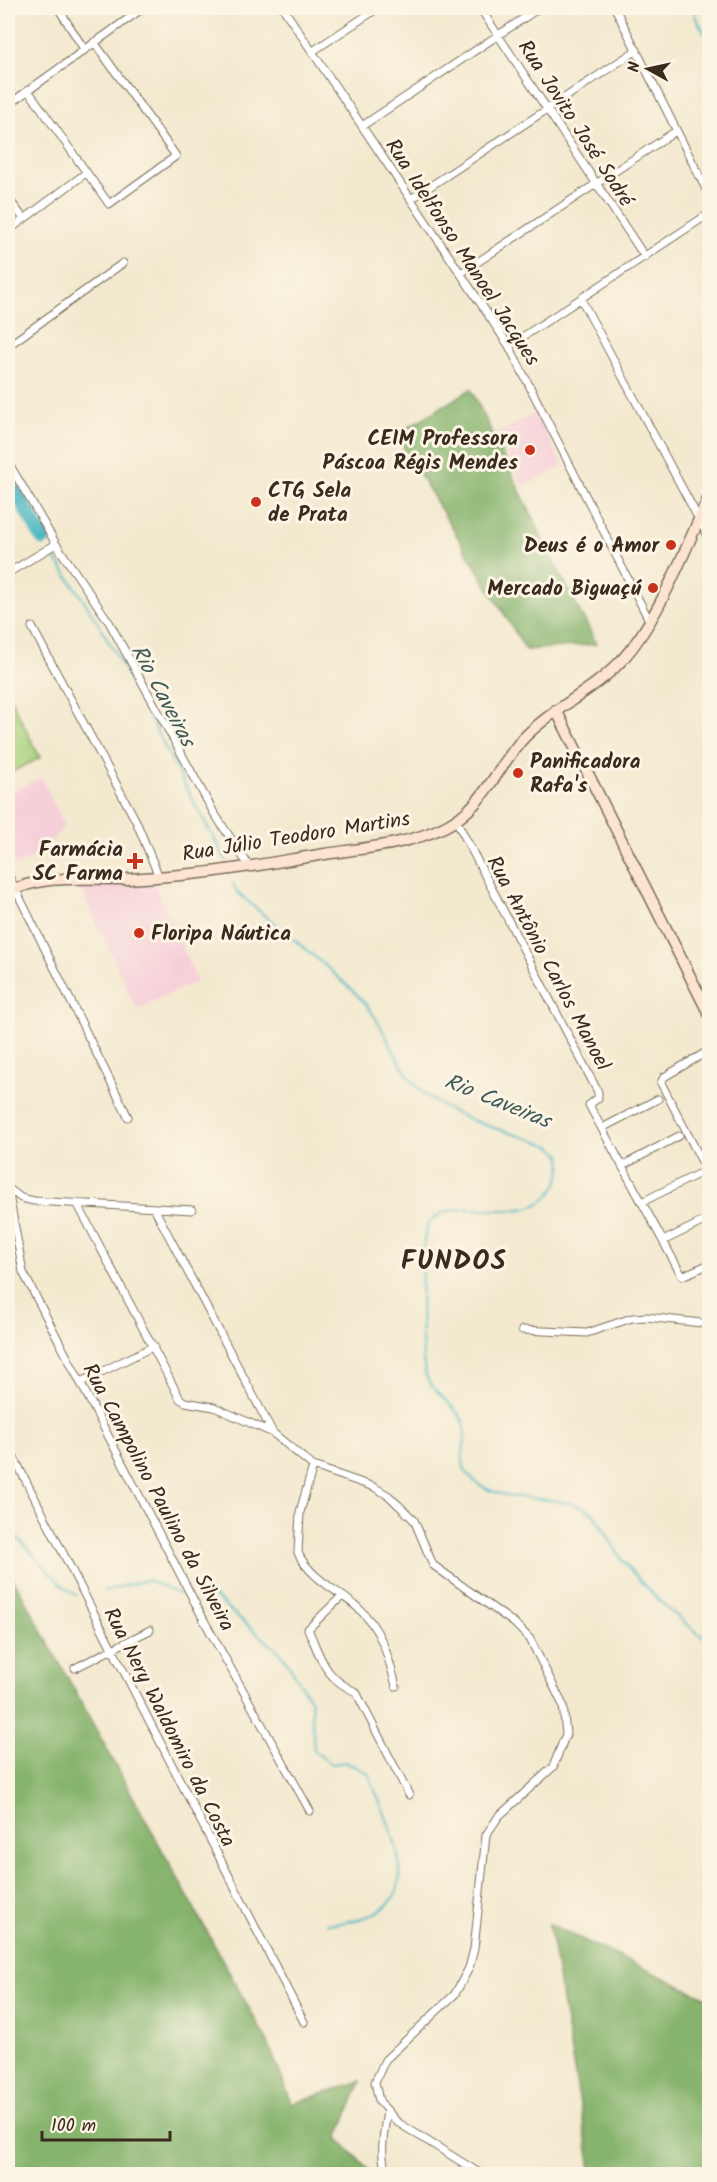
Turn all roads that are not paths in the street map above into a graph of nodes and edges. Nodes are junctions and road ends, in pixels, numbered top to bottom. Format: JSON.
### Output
{"nodes":[{"id":1,"x":58,"y":8,"type":"edge"},
{"id":2,"x":143,"y":8,"type":"edge"},
{"id":3,"x":283,"y":8,"type":"edge"},
{"id":4,"x":378,"y":8,"type":"edge"},
{"id":5,"x":480,"y":8,"type":"edge"},
{"id":6,"x":539,"y":8,"type":"edge"},
{"id":7,"x":615,"y":8,"type":"edge"},
{"id":8,"x":498,"y":34,"type":"junction"},
{"id":9,"x":94,"y":42,"type":"junction"},
{"id":10,"x":84,"y":49,"type":"junction"},
{"id":11,"x":637,"y":50,"type":"junction"},
{"id":12,"x":313,"y":51,"type":"junction"},
{"id":13,"x":28,"y":90,"type":"junction"},
{"id":14,"x":8,"y":105,"type":"edge"},
{"id":15,"x":547,"y":109,"type":"junction"},
{"id":16,"x":362,"y":126,"type":"junction"},
{"id":17,"x":676,"y":130,"type":"junction"},
{"id":18,"x":86,"y":173,"type":"junction"},
{"id":19,"x":596,"y":183,"type":"junction"},
{"id":20,"x":710,"y":197,"type":"edge"},
{"id":21,"x":8,"y":198,"type":"edge"},
{"id":22,"x":411,"y":199,"type":"junction"},
{"id":23,"x":710,"y":213,"type":"edge"},
{"id":24,"x":24,"y":219,"type":"junction"},
{"id":25,"x":8,"y":231,"type":"edge"},
{"id":26,"x":645,"y":257,"type":"junction"},
{"id":27,"x":123,"y":263,"type":"dead end"},
{"id":28,"x":461,"y":273,"type":"junction"},
{"id":29,"x":581,"y":299,"type":"junction"},
{"id":30,"x":8,"y":346,"type":"edge"},
{"id":31,"x":509,"y":346,"type":"junction"},
{"id":32,"x":8,"y":462,"type":"edge"},
{"id":33,"x":710,"y":495,"type":"edge"},
{"id":34,"x":698,"y":519,"type":"junction"},
{"id":35,"x":710,"y":540,"type":"edge"},
{"id":36,"x":56,"y":544,"type":"junction"},
{"id":37,"x":8,"y":573,"type":"edge"},
{"id":38,"x":649,"y":620,"type":"junction"},
{"id":39,"x":32,"y":627,"type":"dead end"},
{"id":40,"x":556,"y":710,"type":"junction"},
{"id":41,"x":456,"y":820,"type":"junction"},
{"id":42,"x":249,"y":866,"type":"junction"},
{"id":43,"x":8,"y":874,"type":"edge"},
{"id":44,"x":159,"y":877,"type":"junction"},
{"id":45,"x":12,"y":891,"type":"edge"},
{"id":46,"x":710,"y":1016,"type":"edge"},
{"id":47,"x":710,"y":1050,"type":"edge"},
{"id":48,"x":658,"y":1099,"type":"dead end"},
{"id":49,"x":128,"y":1117,"type":"dead end"},
{"id":50,"x":602,"y":1128,"type":"junction"},
{"id":51,"x":679,"y":1136,"type":"dead end"},
{"id":52,"x":622,"y":1166,"type":"junction"},
{"id":53,"x":698,"y":1174,"type":"dead end"},
{"id":54,"x":710,"y":1177,"type":"edge"},
{"id":55,"x":8,"y":1189,"type":"edge"},
{"id":56,"x":642,"y":1202,"type":"junction"},
{"id":57,"x":77,"y":1203,"type":"junction"},
{"id":58,"x":154,"y":1208,"type":"junction"},
{"id":59,"x":192,"y":1210,"type":"dead end"},
{"id":60,"x":710,"y":1218,"type":"edge"},
{"id":61,"x":663,"y":1241,"type":"junction"},
{"id":62,"x":710,"y":1264,"type":"edge"},
{"id":63,"x":710,"y":1324,"type":"edge"},
{"id":64,"x":522,"y":1330,"type":"dead end"},
{"id":65,"x":154,"y":1346,"type":"junction"},
{"id":66,"x":81,"y":1382,"type":"junction"},
{"id":67,"x":273,"y":1433,"type":"junction"},
{"id":68,"x":8,"y":1446,"type":"edge"},
{"id":69,"x":314,"y":1466,"type":"junction"},
{"id":70,"x":342,"y":1596,"type":"junction"},
{"id":71,"x":150,"y":1630,"type":"dead end"},
{"id":72,"x":112,"y":1649,"type":"junction"},
{"id":73,"x":75,"y":1668,"type":"dead end"},
{"id":74,"x":396,"y":1686,"type":"dead end"},
{"id":75,"x":408,"y":1795,"type":"dead end"},
{"id":76,"x":310,"y":1811,"type":"dead end"},
{"id":77,"x":304,"y":2022,"type":"dead end"},
{"id":78,"x":387,"y":2111,"type":"junction"},
{"id":79,"x":387,"y":2175,"type":"edge"},
{"id":80,"x":481,"y":2175,"type":"edge"}],
"edges":[{"from":1,"to":10,"type":"street"},
{"from":2,"to":9,"type":"street"},
{"from":3,"to":12,"type":"street","name":"Rua Idelfonso Manoel Jacques"},
{"from":4,"to":12,"type":"street"},
{"from":5,"to":8,"type":"street","name":"Rua Jovito José Sodré"},
{"from":6,"to":8,"type":"street"},
{"from":7,"to":11,"type":"street"},
{"from":8,"to":15,"type":"street","name":"Rua Jovito José Sodré"},
{"from":8,"to":16,"type":"street"},
{"from":9,"to":10,"type":"street"},
{"from":9,"to":18,"type":"street"},
{"from":10,"to":13,"type":"street"},
{"from":11,"to":15,"type":"street"},
{"from":11,"to":17,"type":"street"},
{"from":12,"to":16,"type":"street","name":"Rua Idelfonso Manoel Jacques"},
{"from":13,"to":14,"type":"street"},
{"from":13,"to":18,"type":"street"},
{"from":15,"to":19,"type":"street","name":"Rua Jovito José Sodré"},
{"from":15,"to":22,"type":"street"},
{"from":16,"to":22,"type":"street","name":"Rua Idelfonso Manoel Jacques"},
{"from":17,"to":19,"type":"street"},
{"from":17,"to":20,"type":"street"},
{"from":18,"to":24,"type":"street"},
{"from":19,"to":26,"type":"street","name":"Rua Jovito José Sodré"},
{"from":19,"to":28,"type":"street"},
{"from":21,"to":24,"type":"street"},
{"from":22,"to":28,"type":"street","name":"Rua Idelfonso Manoel Jacques"},
{"from":23,"to":26,"type":"street"},
{"from":24,"to":25,"type":"street"},
{"from":26,"to":29,"type":"street"},
{"from":27,"to":30,"type":"street"},
{"from":28,"to":31,"type":"street","name":"Rua Idelfonso Manoel Jacques"},
{"from":29,"to":31,"type":"street"},
{"from":29,"to":34,"type":"street"},
{"from":31,"to":38,"type":"street","name":"Rua Idelfonso Manoel Jacques"},
{"from":32,"to":36,"type":"street"},
{"from":33,"to":34,"type":"main road","name":"Rua Júlio Teodoro Martins"},
{"from":34,"to":35,"type":"street"},
{"from":34,"to":38,"type":"main road","name":"Rua Júlio Teodoro Martins"},
{"from":36,"to":37,"type":"street"},
{"from":36,"to":42,"type":"street"},
{"from":38,"to":40,"type":"main road","name":"Rua Júlio Teodoro Martins"},
{"from":39,"to":44,"type":"street"},
{"from":40,"to":41,"type":"main road","name":"Rua Júlio Teodoro Martins"},
{"from":40,"to":46,"type":"main road"},
{"from":41,"to":42,"type":"main road","name":"Rua Júlio Teodoro Martins"},
{"from":41,"to":50,"type":"street","name":"Rua Antônio Carlos Manoel"},
{"from":42,"to":44,"type":"main road","name":"Rua Júlio Teodoro Martins"},
{"from":43,"to":45,"type":"street"},
{"from":44,"to":45,"type":"main road","name":"Rua Júlio Teodoro Martins"},
{"from":45,"to":49,"type":"street"},
{"from":47,"to":54,"type":"street"},
{"from":48,"to":50,"type":"street"},
{"from":50,"to":52,"type":"street","name":"Rua Antônio Carlos Manoel"},
{"from":51,"to":52,"type":"street"},
{"from":52,"to":56,"type":"street","name":"Rua Antônio Carlos Manoel"},
{"from":53,"to":56,"type":"street"},
{"from":55,"to":57,"type":"street"},
{"from":55,"to":66,"type":"street","name":"Rua Campolino Paulino da Silveira"},
{"from":56,"to":61,"type":"street","name":"Rua Antônio Carlos Manoel"},
{"from":57,"to":58,"type":"street"},
{"from":57,"to":65,"type":"street"},
{"from":58,"to":59,"type":"street"},
{"from":58,"to":67,"type":"street"},
{"from":60,"to":61,"type":"street"},
{"from":61,"to":62,"type":"street","name":"Rua Antônio Carlos Manoel"},
{"from":63,"to":64,"type":"street"},
{"from":65,"to":66,"type":"street"},
{"from":65,"to":67,"type":"street"},
{"from":66,"to":76,"type":"street","name":"Rua Campolino Paulino da Silveira"},
{"from":67,"to":69,"type":"street"},
{"from":68,"to":72,"type":"street","name":"Rua Nery Waldomiro da Costa"},
{"from":69,"to":70,"type":"street"},
{"from":69,"to":78,"type":"street"},
{"from":70,"to":74,"type":"street"},
{"from":70,"to":75,"type":"street"},
{"from":71,"to":72,"type":"street"},
{"from":72,"to":73,"type":"street"},
{"from":72,"to":77,"type":"street","name":"Rua Nery Waldomiro da Costa"},
{"from":78,"to":79,"type":"street"},
{"from":78,"to":80,"type":"street"}]}
